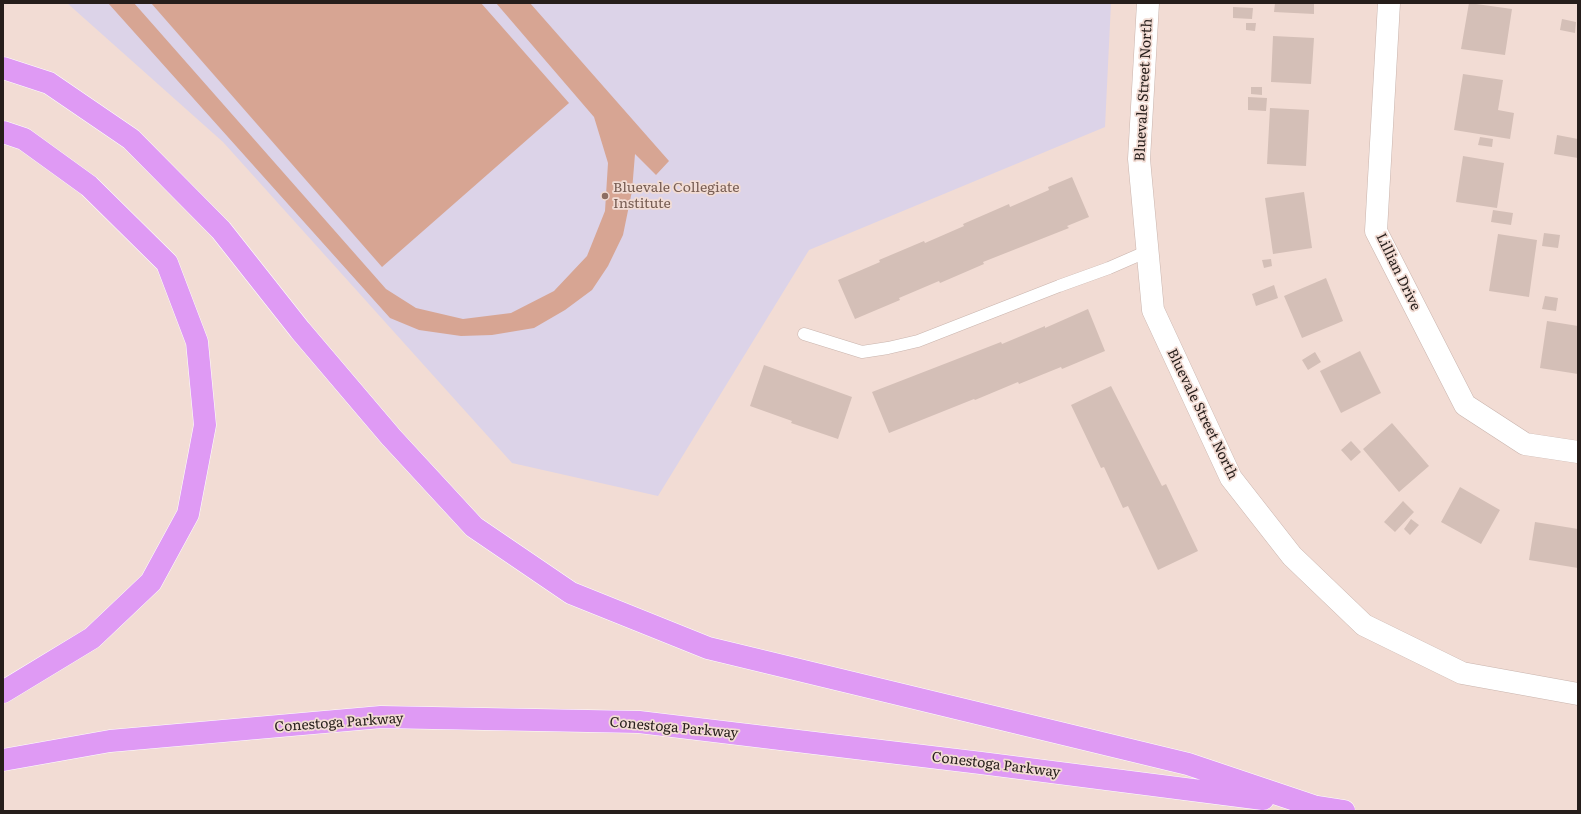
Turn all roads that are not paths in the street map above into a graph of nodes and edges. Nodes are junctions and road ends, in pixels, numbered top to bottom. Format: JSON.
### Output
{"nodes":[{"id":1,"x":1148,"y":3,"type":"edge"},
{"id":2,"x":1389,"y":3,"type":"edge"},
{"id":3,"x":3,"y":68,"type":"edge"},
{"id":4,"x":3,"y":132,"type":"edge"},
{"id":5,"x":1148,"y":251,"type":"junction"},
{"id":6,"x":804,"y":334,"type":"dead end"},
{"id":7,"x":1578,"y":452,"type":"edge"},
{"id":8,"x":3,"y":692,"type":"edge"},
{"id":9,"x":1578,"y":694,"type":"edge"},
{"id":10,"x":3,"y":760,"type":"edge"},
{"id":11,"x":1313,"y":806,"type":"junction"},
{"id":12,"x":1344,"y":811,"type":"edge"}],
"edges":[{"from":1,"to":5,"type":"street","name":"Bluevale Street North"},
{"from":2,"to":7,"type":"street","name":"Lillian Drive"},
{"from":3,"to":11,"type":"highway"},
{"from":4,"to":8,"type":"highway"},
{"from":5,"to":6,"type":"lane"},
{"from":5,"to":9,"type":"street","name":"Bluevale Street North"},
{"from":10,"to":11,"type":"highway","name":"Conestoga Parkway"},
{"from":11,"to":12,"type":"highway","name":"Conestoga Parkway"}]}
